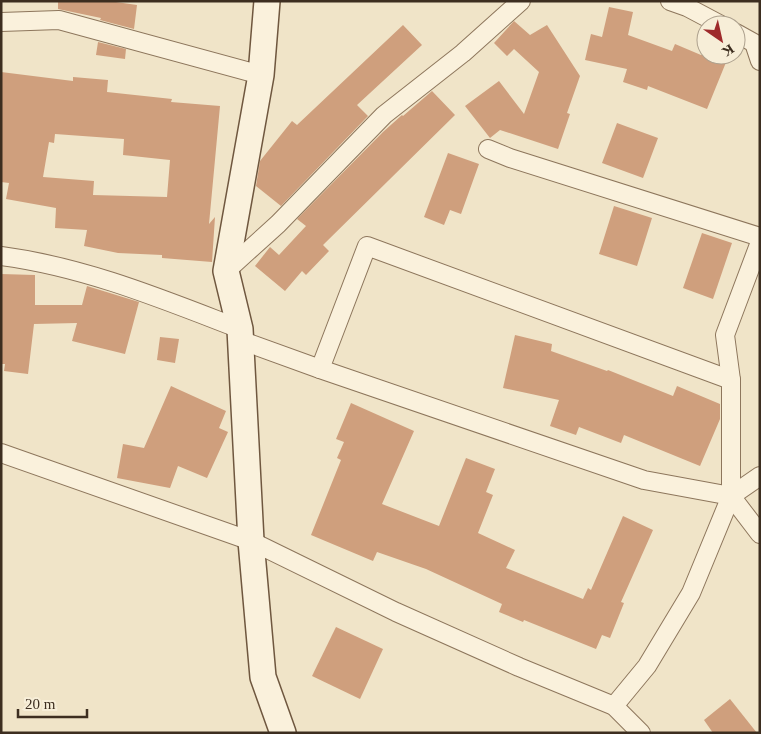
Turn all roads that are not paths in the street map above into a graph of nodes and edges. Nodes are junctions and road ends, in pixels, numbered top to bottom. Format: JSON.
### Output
{"nodes":[{"id":1,"x":267,"y":1,"type":"edge"},
{"id":2,"x":521,"y":1,"type":"edge"},
{"id":3,"x":670,"y":1,"type":"edge"},
{"id":4,"x":702,"y":15,"type":"edge"},
{"id":5,"x":1,"y":22,"type":"edge"},
{"id":6,"x":746,"y":39,"type":"edge"},
{"id":7,"x":760,"y":62,"type":"edge"},
{"id":8,"x":261,"y":75,"type":"junction"},
{"id":9,"x":488,"y":149,"type":"dead end"},
{"id":10,"x":760,"y":237,"type":"edge"},
{"id":11,"x":760,"y":242,"type":"edge"},
{"id":12,"x":1,"y":256,"type":"edge"},
{"id":13,"x":226,"y":271,"type":"junction"},
{"id":14,"x":240,"y":334,"type":"junction"},
{"id":15,"x":320,"y":369,"type":"junction"},
{"id":16,"x":731,"y":380,"type":"junction"},
{"id":17,"x":1,"y":453,"type":"edge"},
{"id":18,"x":760,"y":476,"type":"edge"},
{"id":19,"x":731,"y":496,"type":"junction"},
{"id":20,"x":760,"y":534,"type":"edge"},
{"id":21,"x":251,"y":542,"type":"junction"},
{"id":22,"x":614,"y":706,"type":"junction"},
{"id":23,"x":283,"y":733,"type":"edge"},
{"id":24,"x":641,"y":733,"type":"edge"}],
"edges":[{"from":1,"to":8,"type":"street"},
{"from":2,"to":13,"type":"street"},
{"from":3,"to":4,"type":"street"},
{"from":5,"to":8,"type":"street"},
{"from":6,"to":7,"type":"street"},
{"from":8,"to":13,"type":"street"},
{"from":9,"to":10,"type":"street"},
{"from":11,"to":16,"type":"street"},
{"from":12,"to":14,"type":"street"},
{"from":13,"to":14,"type":"street"},
{"from":14,"to":15,"type":"street"},
{"from":14,"to":21,"type":"street"},
{"from":15,"to":16,"type":"street"},
{"from":15,"to":19,"type":"street"},
{"from":16,"to":19,"type":"street"},
{"from":17,"to":21,"type":"street"},
{"from":18,"to":19,"type":"street"},
{"from":19,"to":20,"type":"street"},
{"from":19,"to":22,"type":"street"},
{"from":21,"to":22,"type":"street"},
{"from":21,"to":23,"type":"street"},
{"from":22,"to":24,"type":"street"}]}
